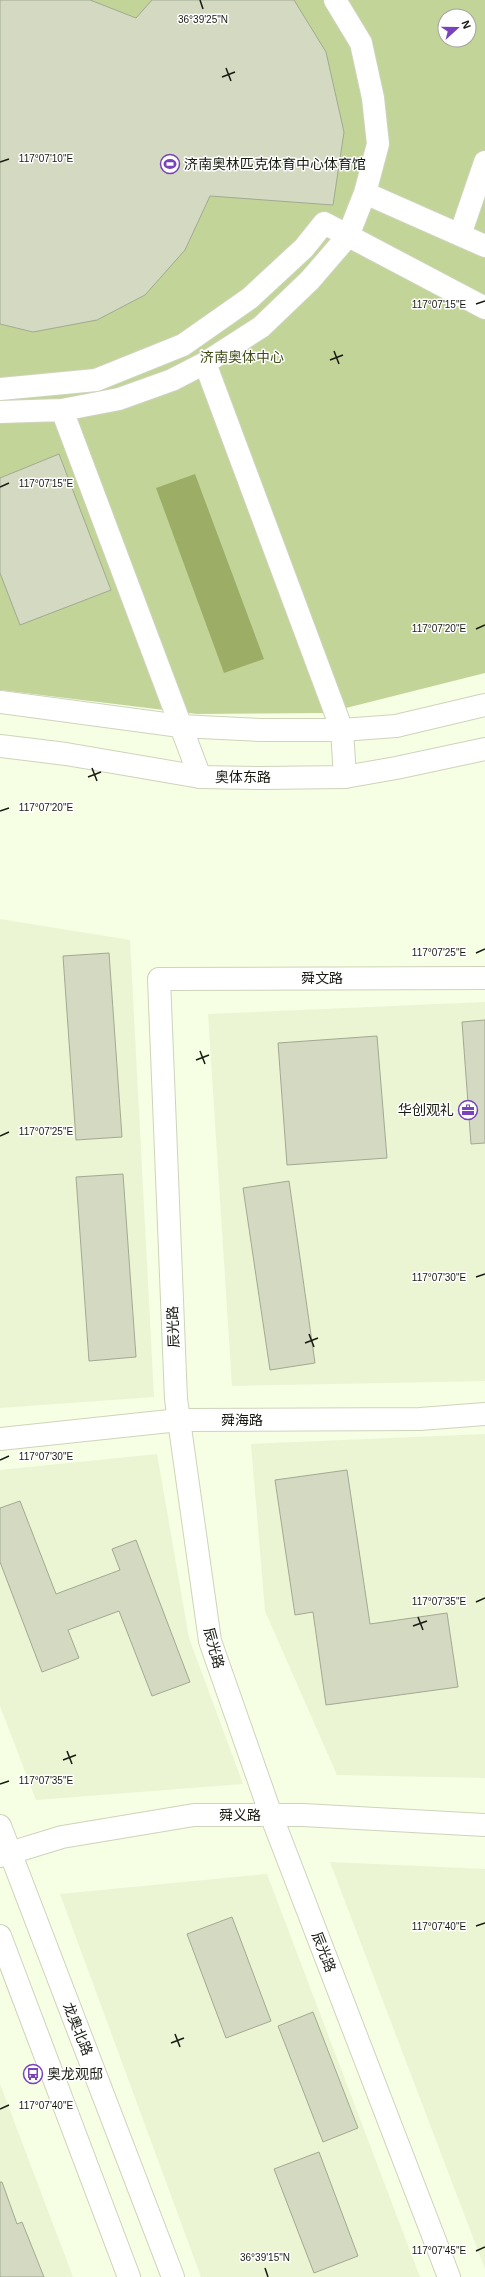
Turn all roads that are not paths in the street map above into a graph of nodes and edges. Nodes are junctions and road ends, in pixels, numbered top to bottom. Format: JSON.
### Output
{"nodes":[{"id":1,"x":335,"y":0,"type":"edge"},
{"id":2,"x":485,"y":162,"type":"edge"},
{"id":3,"x":365,"y":193,"type":"junction"},
{"id":4,"x":460,"y":235,"type":"junction"},
{"id":5,"x":348,"y":236,"type":"junction"},
{"id":6,"x":485,"y":246,"type":"edge"},
{"id":7,"x":485,"y":308,"type":"edge"},
{"id":8,"x":205,"y":362,"type":"junction"},
{"id":9,"x":0,"y":389,"type":"edge"},
{"id":10,"x":62,"y":410,"type":"junction"},
{"id":11,"x":0,"y":412,"type":"edge"},
{"id":12,"x":0,"y":702,"type":"edge"},
{"id":13,"x":485,"y":705,"type":"edge"},
{"id":14,"x":180,"y":726,"type":"junction"},
{"id":15,"x":342,"y":730,"type":"junction"},
{"id":16,"x":0,"y":746,"type":"edge"},
{"id":17,"x":485,"y":749,"type":"edge"},
{"id":18,"x":200,"y":777,"type":"junction"},
{"id":19,"x":345,"y":777,"type":"junction"},
{"id":20,"x":485,"y":978,"type":"edge"},
{"id":21,"x":159,"y":979,"type":"joint"},
{"id":22,"x":485,"y":1414,"type":"edge"},
{"id":23,"x":179,"y":1420,"type":"junction"},
{"id":24,"x":0,"y":1439,"type":"edge"},
{"id":25,"x":270,"y":1815,"type":"junction"},
{"id":26,"x":485,"y":1825,"type":"edge"},
{"id":27,"x":0,"y":1826,"type":"edge"},
{"id":28,"x":5,"y":1854,"type":"edge"},
{"id":29,"x":0,"y":1936,"type":"edge"},
{"id":30,"x":129,"y":2277,"type":"edge"},
{"id":31,"x":173,"y":2277,"type":"edge"},
{"id":32,"x":449,"y":2277,"type":"edge"}],
"edges":[{"from":1,"to":3,"type":"street"},
{"from":2,"to":4,"type":"street"},
{"from":3,"to":4,"type":"street"},
{"from":3,"to":5,"type":"street"},
{"from":4,"to":6,"type":"street"},
{"from":5,"to":7,"type":"street"},
{"from":5,"to":8,"type":"street"},
{"from":5,"to":9,"type":"street"},
{"from":8,"to":10,"type":"street"},
{"from":8,"to":15,"type":"street"},
{"from":10,"to":11,"type":"street"},
{"from":10,"to":14,"type":"street"},
{"from":12,"to":14,"type":"street"},
{"from":13,"to":15,"type":"street"},
{"from":14,"to":15,"type":"street"},
{"from":14,"to":18,"type":"street"},
{"from":15,"to":19,"type":"street"},
{"from":16,"to":18,"type":"street","name":"奥体东路"},
{"from":17,"to":19,"type":"street","name":"奥体东路"},
{"from":18,"to":19,"type":"street","name":"奥体东路"},
{"from":20,"to":21,"type":"street","name":"舜文路"},
{"from":21,"to":23,"type":"street","name":"辰光路"},
{"from":22,"to":23,"type":"street","name":"舜海路"},
{"from":23,"to":24,"type":"street","name":"舜海路"},
{"from":23,"to":25,"type":"street","name":"辰光路"},
{"from":25,"to":26,"type":"street","name":"舜义路"},
{"from":25,"to":28,"type":"street","name":"舜义路"},
{"from":25,"to":32,"type":"street","name":"辰光路"},
{"from":27,"to":28,"type":"street","name":"龙奥北路"},
{"from":28,"to":31,"type":"street","name":"龙奥北路"},
{"from":29,"to":30,"type":"street"}]}
